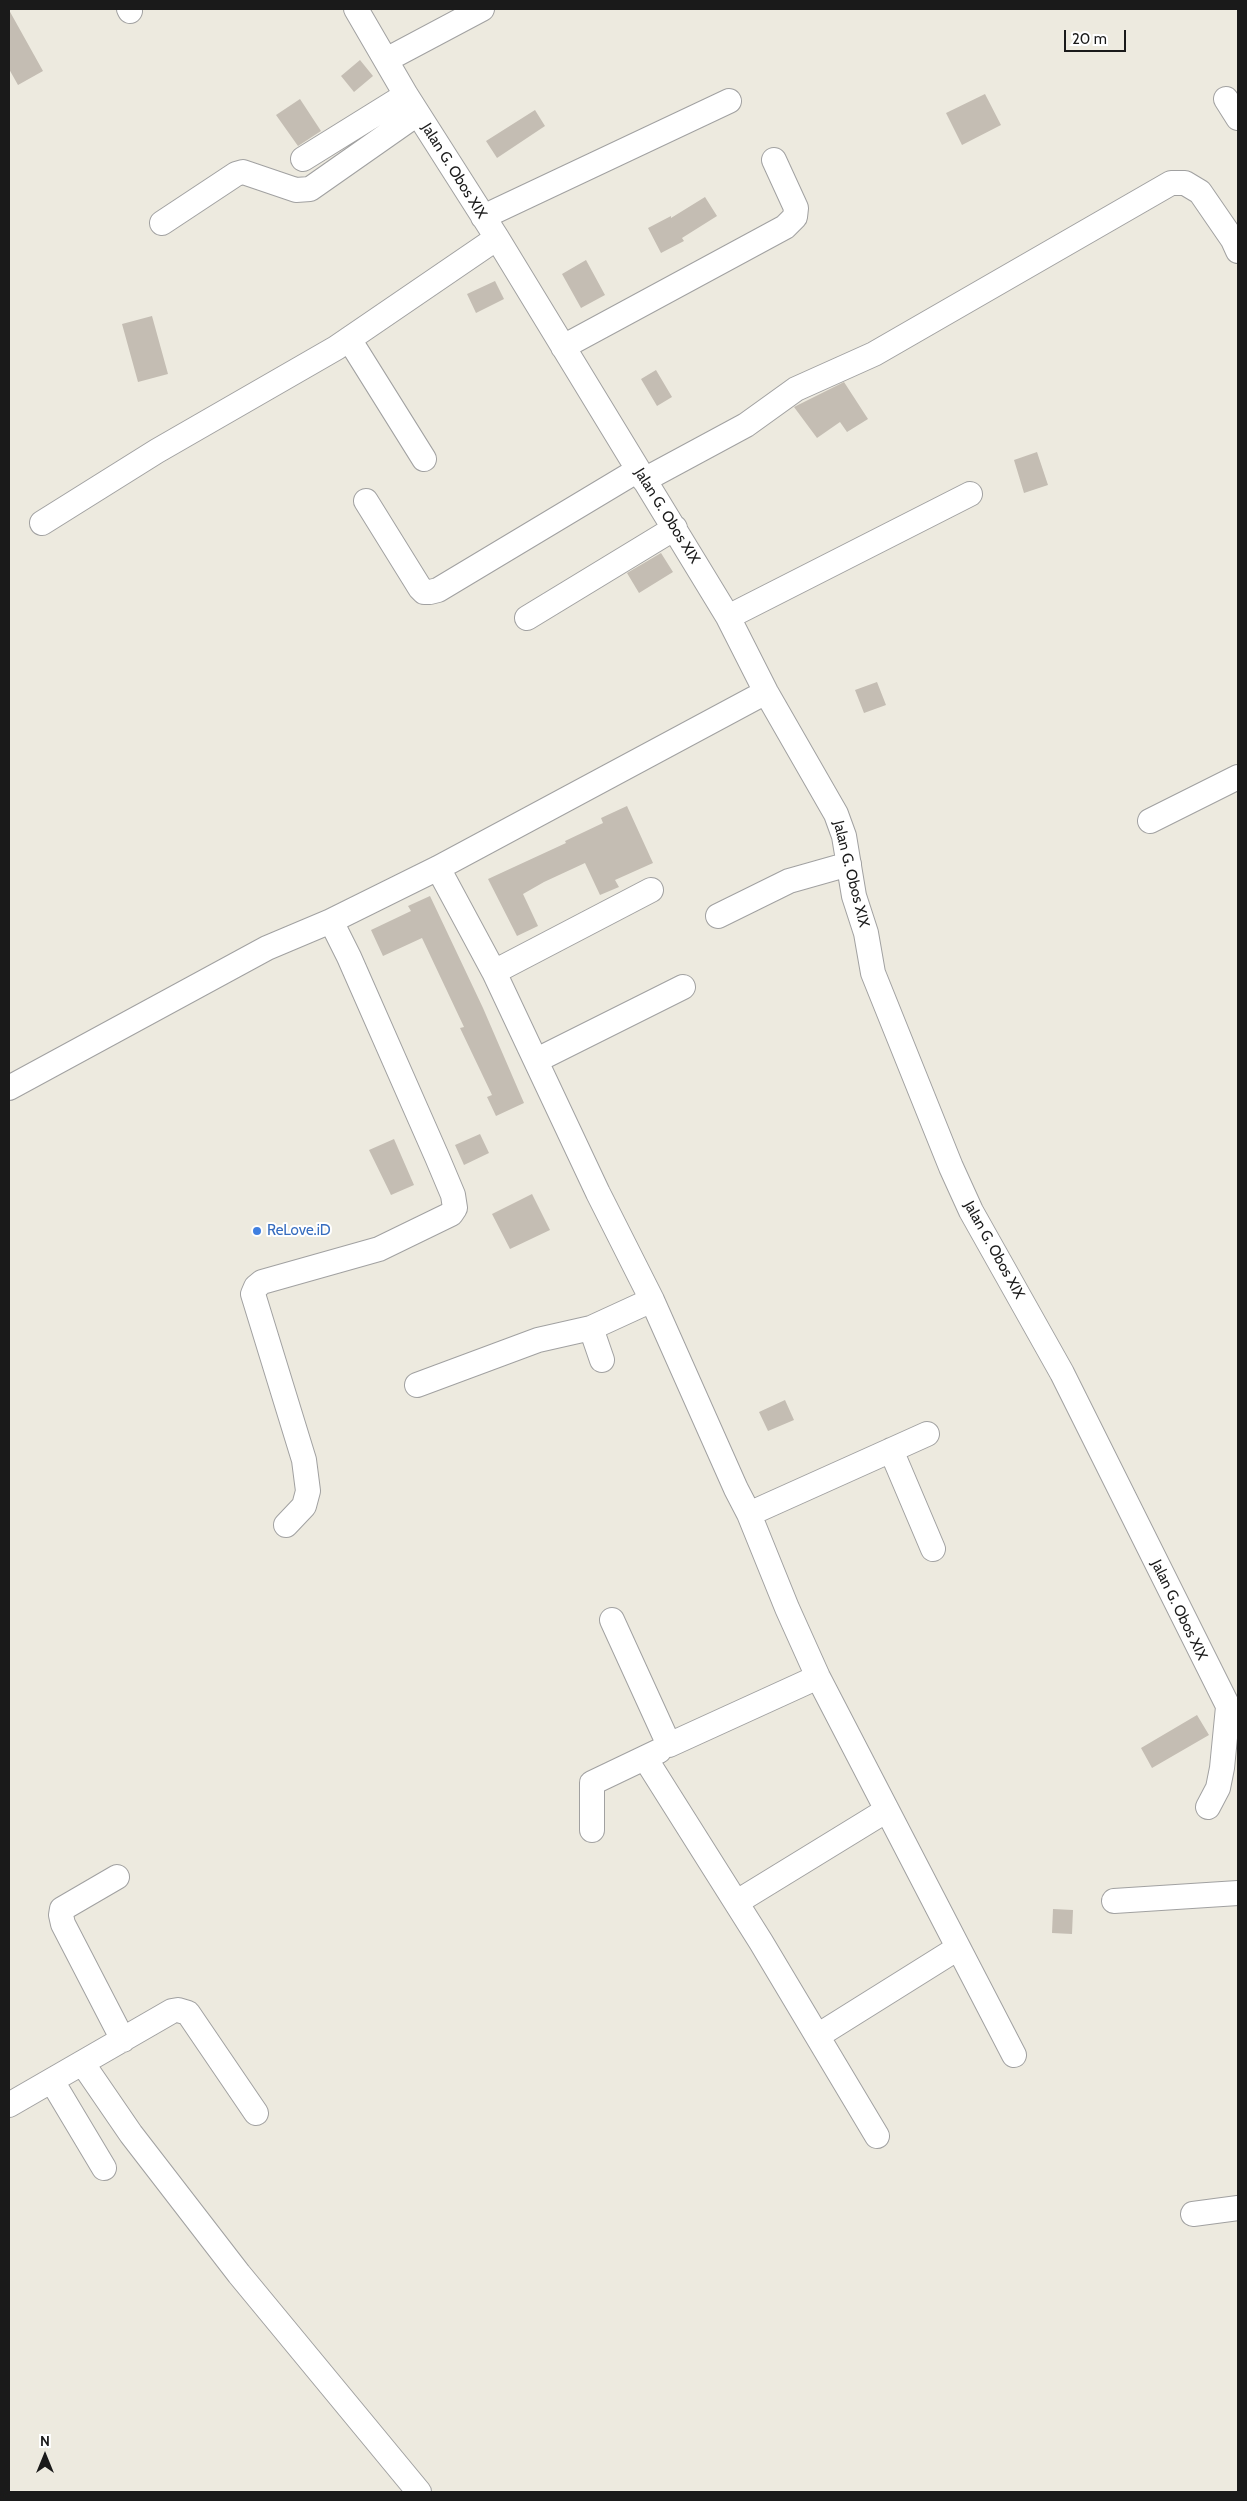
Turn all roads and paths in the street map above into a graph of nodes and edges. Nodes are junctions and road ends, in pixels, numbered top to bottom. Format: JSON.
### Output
{"nodes":[{"id":1,"x":356,"y":9,"type":"edge"},
{"id":2,"x":482,"y":9,"type":"edge"},
{"id":3,"x":386,"y":60,"type":"junction"},
{"id":4,"x":729,"y":101,"type":"dead end"},
{"id":5,"x":411,"y":104,"type":"junction"},
{"id":6,"x":304,"y":159,"type":"dead end"},
{"id":7,"x":774,"y":160,"type":"dead end"},
{"id":8,"x":483,"y":217,"type":"junction"},
{"id":9,"x":162,"y":223,"type":"dead end"},
{"id":10,"x":497,"y":238,"type":"junction"},
{"id":11,"x":1237,"y":242,"type":"edge"},
{"id":12,"x":349,"y":339,"type":"junction"},
{"id":13,"x":563,"y":347,"type":"junction"},
{"id":14,"x":424,"y":459,"type":"dead end"},
{"id":15,"x":641,"y":475,"type":"junction"},
{"id":16,"x":970,"y":494,"type":"dead end"},
{"id":17,"x":366,"y":501,"type":"dead end"},
{"id":18,"x":42,"y":523,"type":"dead end"},
{"id":19,"x":675,"y":528,"type":"junction"},
{"id":20,"x":728,"y":617,"type":"junction"},
{"id":21,"x":527,"y":618,"type":"dead end"},
{"id":22,"x":766,"y":692,"type":"junction"},
{"id":23,"x":1238,"y":777,"type":"edge"},
{"id":24,"x":1150,"y":821,"type":"dead end"},
{"id":25,"x":849,"y":864,"type":"junction"},
{"id":26,"x":438,"y":868,"type":"junction"},
{"id":27,"x":651,"y":890,"type":"dead end"},
{"id":28,"x":718,"y":916,"type":"dead end"},
{"id":29,"x":331,"y":921,"type":"junction"},
{"id":30,"x":494,"y":972,"type":"junction"},
{"id":31,"x":683,"y":987,"type":"dead end"},
{"id":32,"x":537,"y":1060,"type":"junction"},
{"id":33,"x":9,"y":1088,"type":"edge"},
{"id":34,"x":652,"y":1300,"type":"junction"},
{"id":35,"x":591,"y":1328,"type":"junction"},
{"id":36,"x":602,"y":1360,"type":"dead end"},
{"id":37,"x":417,"y":1385,"type":"dead end"},
{"id":38,"x":927,"y":1434,"type":"dead end"},
{"id":39,"x":892,"y":1450,"type":"junction"},
{"id":40,"x":750,"y":1514,"type":"junction"},
{"id":41,"x":286,"y":1525,"type":"dead end"},
{"id":42,"x":932,"y":1548,"type":"dead end"},
{"id":43,"x":612,"y":1620,"type":"dead end"},
{"id":44,"x":818,"y":1677,"type":"junction"},
{"id":45,"x":1233,"y":1716,"type":"edge"},
{"id":46,"x":669,"y":1745,"type":"junction"},
{"id":47,"x":645,"y":1758,"type":"junction"},
{"id":48,"x":1208,"y":1807,"type":"dead end"},
{"id":49,"x":887,"y":1810,"type":"junction"},
{"id":50,"x":592,"y":1830,"type":"dead end"},
{"id":51,"x":117,"y":1877,"type":"dead end"},
{"id":52,"x":1238,"y":1893,"type":"edge"},
{"id":53,"x":1114,"y":1901,"type":"dead end"},
{"id":54,"x":736,"y":1902,"type":"junction"},
{"id":55,"x":958,"y":1948,"type":"junction"},
{"id":56,"x":818,"y":2035,"type":"junction"},
{"id":57,"x":123,"y":2040,"type":"junction"},
{"id":58,"x":1014,"y":2055,"type":"dead end"},
{"id":59,"x":83,"y":2064,"type":"junction"},
{"id":60,"x":52,"y":2081,"type":"junction"},
{"id":61,"x":9,"y":2105,"type":"edge"},
{"id":62,"x":256,"y":2113,"type":"dead end"},
{"id":63,"x":877,"y":2136,"type":"dead end"},
{"id":64,"x":104,"y":2168,"type":"dead end"},
{"id":65,"x":1238,"y":2208,"type":"edge"},
{"id":66,"x":1193,"y":2214,"type":"dead end"},
{"id":67,"x":419,"y":2492,"type":"edge"}],
"edges":[{"from":1,"to":3,"type":"street","name":"Jalan G. Obos XIX"},
{"from":2,"to":3,"type":"street"},
{"from":3,"to":5,"type":"street","name":"Jalan G. Obos XIX"},
{"from":4,"to":8,"type":"street"},
{"from":5,"to":6,"type":"street"},
{"from":5,"to":8,"type":"street","name":"Jalan G. Obos XIX"},
{"from":5,"to":9,"type":"street"},
{"from":7,"to":13,"type":"street"},
{"from":8,"to":10,"type":"street","name":"Jalan G. Obos XIX"},
{"from":10,"to":12,"type":"street"},
{"from":10,"to":13,"type":"street","name":"Jalan G. Obos XIX"},
{"from":11,"to":15,"type":"street"},
{"from":12,"to":14,"type":"street"},
{"from":12,"to":18,"type":"street"},
{"from":13,"to":15,"type":"street","name":"Jalan G. Obos XIX"},
{"from":15,"to":17,"type":"street"},
{"from":15,"to":19,"type":"street","name":"Jalan G. Obos XIX"},
{"from":16,"to":20,"type":"street"},
{"from":19,"to":20,"type":"street","name":"Jalan G. Obos XIX"},
{"from":19,"to":21,"type":"street"},
{"from":20,"to":22,"type":"street","name":"Jalan G. Obos XIX"},
{"from":22,"to":25,"type":"street","name":"Jalan G. Obos XIX"},
{"from":22,"to":26,"type":"street"},
{"from":23,"to":24,"type":"street"},
{"from":25,"to":28,"type":"street"},
{"from":25,"to":45,"type":"street","name":"Jalan G. Obos XIX"},
{"from":26,"to":29,"type":"street"},
{"from":26,"to":30,"type":"street"},
{"from":27,"to":30,"type":"street"},
{"from":29,"to":33,"type":"street"},
{"from":29,"to":41,"type":"street"},
{"from":30,"to":32,"type":"street"},
{"from":31,"to":32,"type":"street"},
{"from":32,"to":34,"type":"street"},
{"from":34,"to":35,"type":"street"},
{"from":34,"to":40,"type":"street"},
{"from":35,"to":36,"type":"street"},
{"from":35,"to":37,"type":"street"},
{"from":38,"to":39,"type":"street"},
{"from":39,"to":40,"type":"street"},
{"from":39,"to":42,"type":"street"},
{"from":40,"to":44,"type":"street"},
{"from":43,"to":46,"type":"street"},
{"from":44,"to":46,"type":"street"},
{"from":44,"to":49,"type":"street"},
{"from":45,"to":48,"type":"street"},
{"from":46,"to":47,"type":"street"},
{"from":47,"to":50,"type":"street"},
{"from":47,"to":54,"type":"street"},
{"from":49,"to":54,"type":"street"},
{"from":49,"to":55,"type":"street"},
{"from":51,"to":57,"type":"street"},
{"from":52,"to":53,"type":"street"},
{"from":54,"to":56,"type":"street"},
{"from":55,"to":56,"type":"street"},
{"from":55,"to":58,"type":"street"},
{"from":56,"to":63,"type":"street"},
{"from":57,"to":59,"type":"street"},
{"from":57,"to":62,"type":"street"},
{"from":59,"to":60,"type":"street"},
{"from":59,"to":67,"type":"street"},
{"from":60,"to":61,"type":"street"},
{"from":60,"to":64,"type":"street"},
{"from":65,"to":66,"type":"street"}]}
